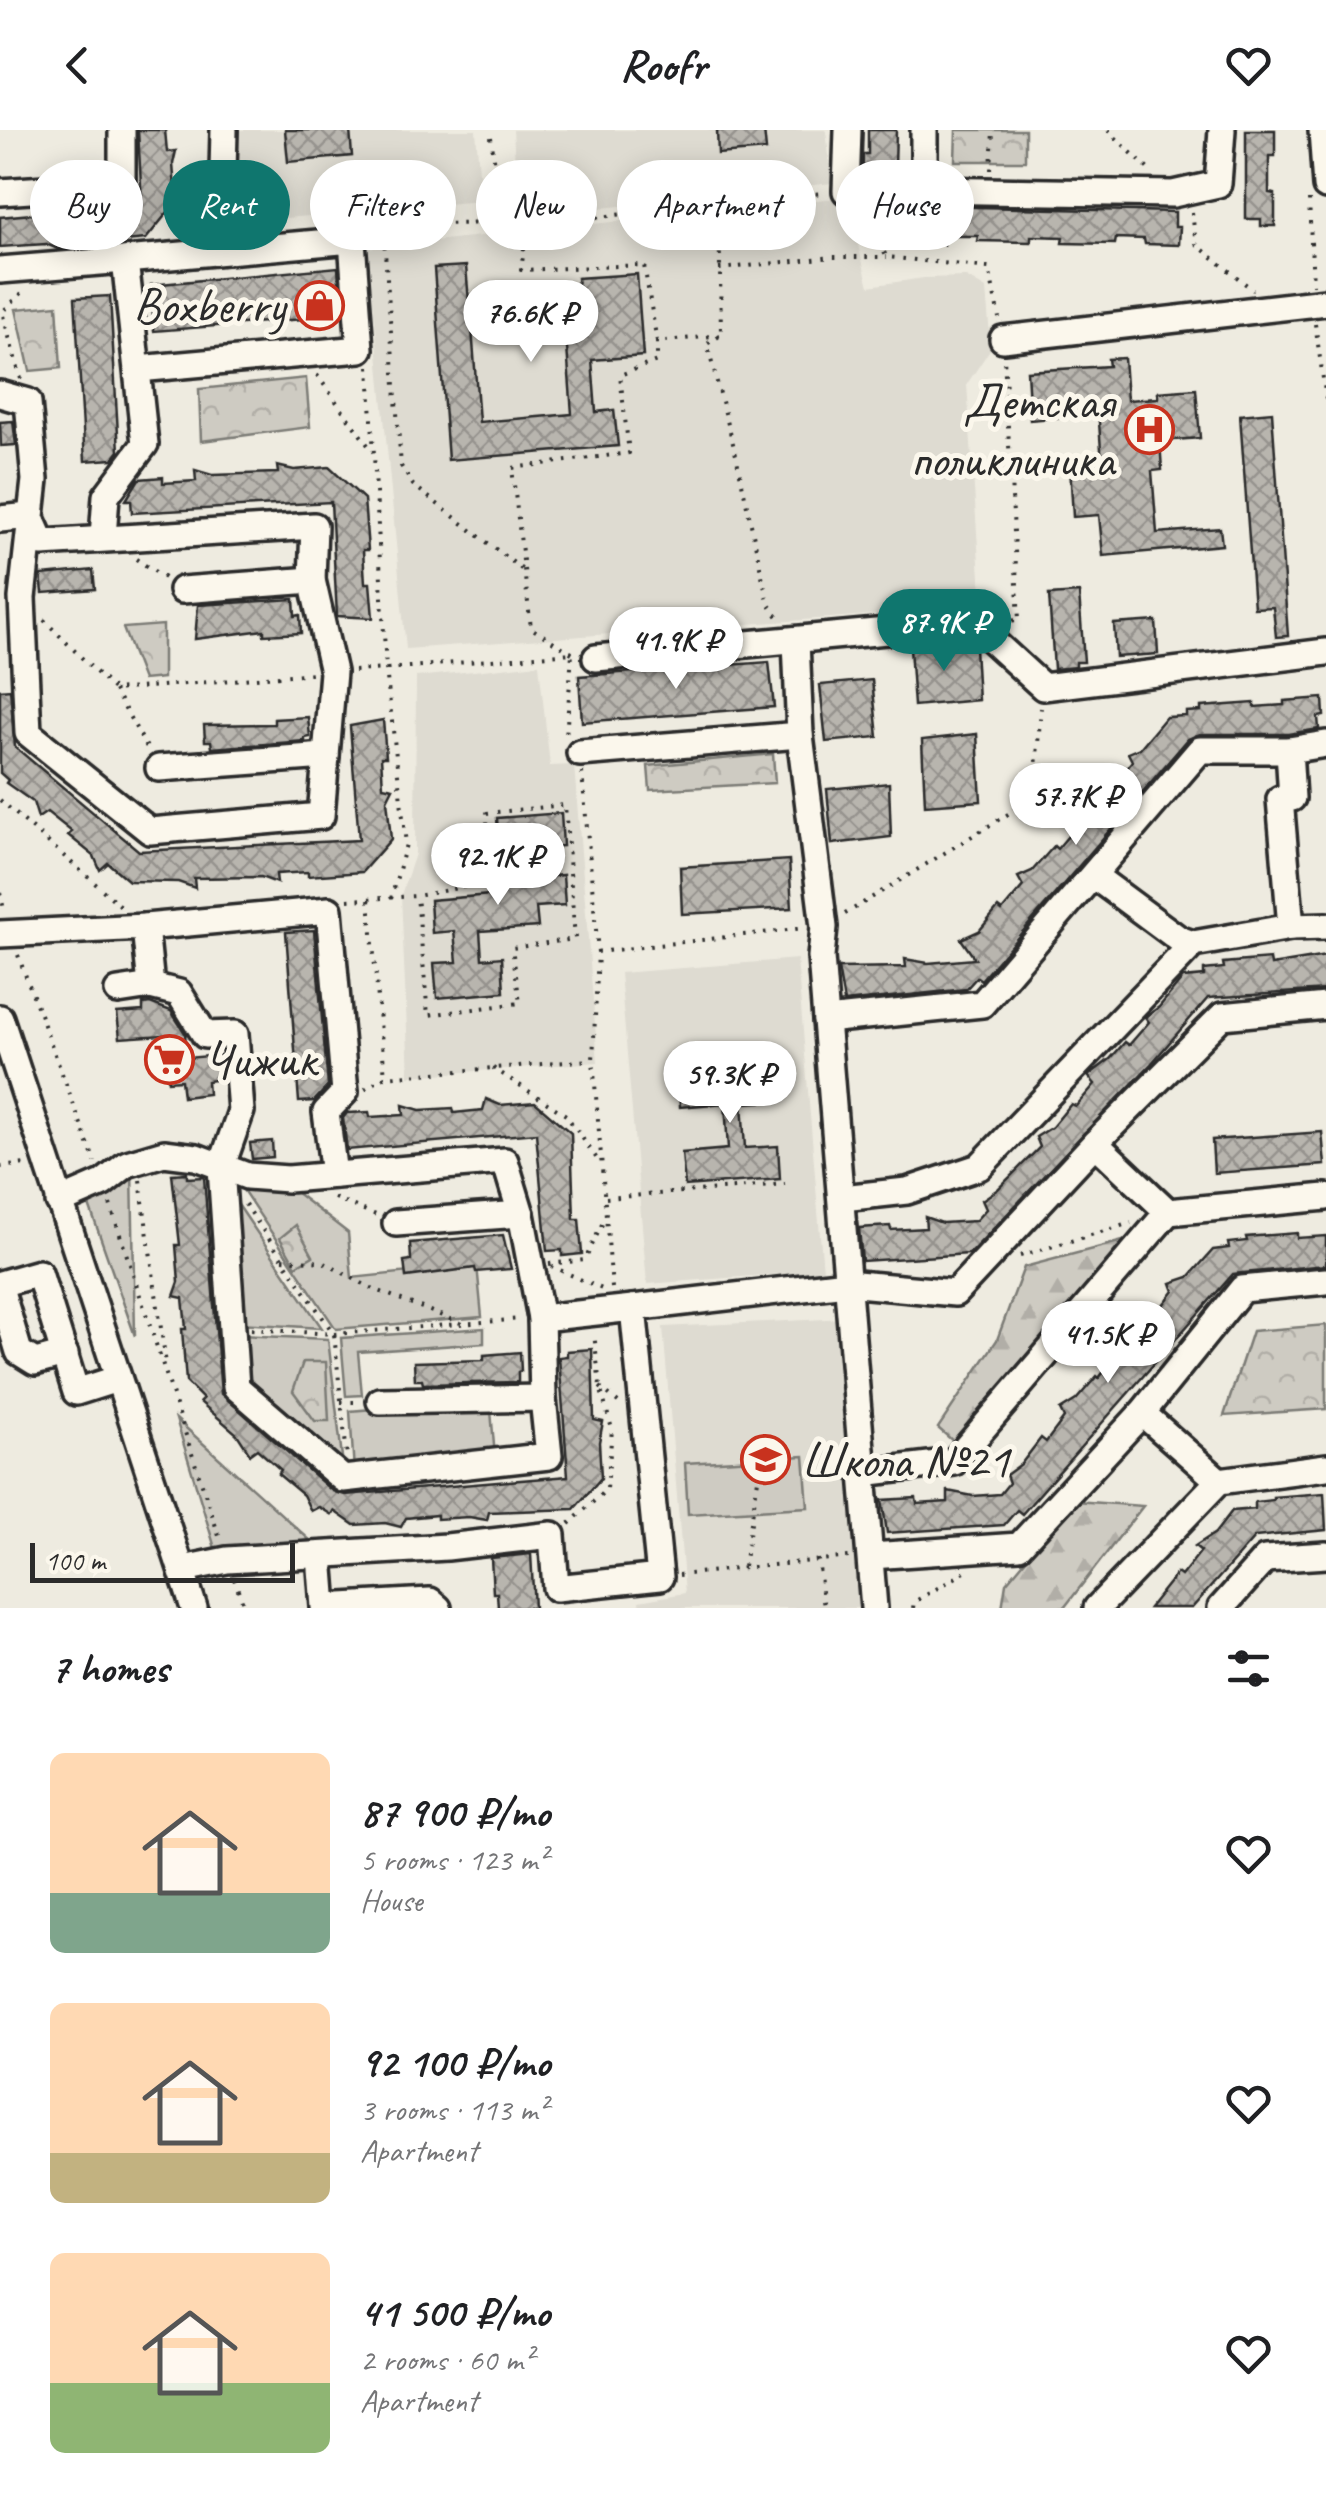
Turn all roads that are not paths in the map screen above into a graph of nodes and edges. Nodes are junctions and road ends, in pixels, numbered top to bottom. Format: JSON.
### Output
{"nodes":[{"id":1,"x":122,"y":130,"type":"edge"},
{"id":2,"x":224,"y":130,"type":"edge"},
{"id":3,"x":848,"y":130,"type":"edge"},
{"id":4,"x":924,"y":130,"type":"edge"},
{"id":5,"x":1222,"y":130,"type":"edge"},
{"id":6,"x":1322,"y":130,"type":"edge"},
{"id":7,"x":847,"y":160,"type":"edge"},
{"id":8,"x":1317,"y":187,"type":"edge"},
{"id":9,"x":0,"y":192,"type":"edge"},
{"id":10,"x":200,"y":252,"type":"junction"},
{"id":11,"x":125,"y":260,"type":"junction"},
{"id":12,"x":0,"y":270,"type":"edge"},
{"id":13,"x":1319,"y":302,"type":"edge"},
{"id":14,"x":1004,"y":339,"type":"road end"},
{"id":15,"x":138,"y":369,"type":"junction"},
{"id":16,"x":0,"y":394,"type":"edge"},
{"id":17,"x":30,"y":516,"type":"junction"},
{"id":18,"x":0,"y":519,"type":"edge"},
{"id":19,"x":104,"y":536,"type":"junction"},
{"id":20,"x":312,"y":580,"type":"junction"},
{"id":21,"x":182,"y":590,"type":"road end"},
{"id":22,"x":796,"y":641,"type":"junction"},
{"id":23,"x":1326,"y":652,"type":"edge"},
{"id":24,"x":584,"y":656,"type":"road end"},
{"id":25,"x":800,"y":735,"type":"junction"},
{"id":26,"x":1326,"y":744,"type":"edge"},
{"id":27,"x":1289,"y":750,"type":"junction"},
{"id":28,"x":580,"y":753,"type":"road end"},
{"id":29,"x":326,"y":756,"type":"junction"},
{"id":30,"x":159,"y":768,"type":"road end"},
{"id":31,"x":1094,"y":876,"type":"junction"},
{"id":32,"x":1326,"y":926,"type":"edge"},
{"id":33,"x":145,"y":927,"type":"junction"},
{"id":34,"x":1291,"y":927,"type":"junction"},
{"id":35,"x":5,"y":934,"type":"edge"},
{"id":36,"x":1194,"y":944,"type":"junction"},
{"id":37,"x":151,"y":986,"type":"junction"},
{"id":38,"x":118,"y":991,"type":"dead end"},
{"id":39,"x":1326,"y":1006,"type":"edge"},
{"id":40,"x":0,"y":1018,"type":"edge"},
{"id":41,"x":826,"y":1020,"type":"junction"},
{"id":42,"x":1095,"y":1142,"type":"junction"},
{"id":43,"x":221,"y":1168,"type":"junction"},
{"id":44,"x":329,"y":1184,"type":"junction"},
{"id":45,"x":1326,"y":1197,"type":"edge"},
{"id":46,"x":842,"y":1198,"type":"junction"},
{"id":47,"x":60,"y":1202,"type":"junction"},
{"id":48,"x":1168,"y":1212,"type":"junction"},
{"id":49,"x":521,"y":1214,"type":"junction"},
{"id":50,"x":396,"y":1223,"type":"road end"},
{"id":51,"x":1326,"y":1281,"type":"edge"},
{"id":52,"x":846,"y":1284,"type":"junction"},
{"id":53,"x":0,"y":1286,"type":"edge"},
{"id":54,"x":632,"y":1308,"type":"junction"},
{"id":55,"x":541,"y":1318,"type":"junction"},
{"id":56,"x":65,"y":1354,"type":"junction"},
{"id":57,"x":117,"y":1379,"type":"junction"},
{"id":58,"x":543,"y":1398,"type":"junction"},
{"id":59,"x":380,"y":1401,"type":"dead end"},
{"id":60,"x":1142,"y":1413,"type":"junction"},
{"id":61,"x":1326,"y":1467,"type":"edge"},
{"id":62,"x":864,"y":1473,"type":"junction"},
{"id":63,"x":1219,"y":1482,"type":"junction"},
{"id":64,"x":1326,"y":1555,"type":"edge"},
{"id":65,"x":320,"y":1556,"type":"junction"},
{"id":66,"x":871,"y":1556,"type":"junction"},
{"id":67,"x":183,"y":1569,"type":"junction"},
{"id":68,"x":557,"y":1598,"type":"edge"},
{"id":69,"x":194,"y":1608,"type":"edge"},
{"id":70,"x":438,"y":1608,"type":"edge"},
{"id":71,"x":874,"y":1608,"type":"edge"},
{"id":72,"x":1097,"y":1608,"type":"edge"},
{"id":73,"x":1221,"y":1608,"type":"edge"}],
"edges":[{"from":1,"to":9,"type":"street"},
{"from":2,"to":10,"type":"street"},
{"from":3,"to":7,"type":"street"},
{"from":4,"to":5,"type":"street"},
{"from":6,"to":8,"type":"street"},
{"from":10,"to":11,"type":"street"},
{"from":10,"to":15,"type":"street"},
{"from":11,"to":12,"type":"street"},
{"from":11,"to":15,"type":"street"},
{"from":13,"to":14,"type":"street"},
{"from":15,"to":19,"type":"street"},
{"from":16,"to":17,"type":"street"},
{"from":17,"to":18,"type":"street"},
{"from":17,"to":19,"type":"street"},
{"from":17,"to":29,"type":"street"},
{"from":19,"to":20,"type":"street"},
{"from":20,"to":21,"type":"street"},
{"from":20,"to":29,"type":"street"},
{"from":22,"to":23,"type":"street"},
{"from":22,"to":24,"type":"street"},
{"from":22,"to":25,"type":"street"},
{"from":25,"to":28,"type":"street"},
{"from":25,"to":41,"type":"street"},
{"from":26,"to":27,"type":"street"},
{"from":27,"to":31,"type":"street"},
{"from":27,"to":34,"type":"street"},
{"from":29,"to":30,"type":"street"},
{"from":31,"to":36,"type":"street"},
{"from":31,"to":41,"type":"street"},
{"from":32,"to":34,"type":"street"},
{"from":33,"to":35,"type":"street"},
{"from":33,"to":37,"type":"street"},
{"from":33,"to":44,"type":"street"},
{"from":34,"to":36,"type":"street"},
{"from":36,"to":46,"type":"street"},
{"from":37,"to":38,"type":"street"},
{"from":37,"to":43,"type":"street"},
{"from":39,"to":42,"type":"street"},
{"from":40,"to":47,"type":"street"},
{"from":41,"to":46,"type":"street"},
{"from":42,"to":48,"type":"street"},
{"from":42,"to":52,"type":"street"},
{"from":43,"to":44,"type":"street"},
{"from":43,"to":47,"type":"street"},
{"from":43,"to":58,"type":"street"},
{"from":44,"to":49,"type":"street"},
{"from":45,"to":48,"type":"street"},
{"from":46,"to":52,"type":"street"},
{"from":47,"to":57,"type":"street"},
{"from":48,"to":62,"type":"street"},
{"from":49,"to":50,"type":"street"},
{"from":49,"to":55,"type":"street"},
{"from":51,"to":60,"type":"street"},
{"from":52,"to":54,"type":"street"},
{"from":52,"to":62,"type":"street"},
{"from":53,"to":56,"type":"street"},
{"from":53,"to":56,"type":"street"},
{"from":54,"to":55,"type":"street"},
{"from":54,"to":68,"type":"street"},
{"from":55,"to":58,"type":"street"},
{"from":56,"to":57,"type":"street"},
{"from":57,"to":67,"type":"street"},
{"from":58,"to":59,"type":"street"},
{"from":60,"to":63,"type":"street"},
{"from":60,"to":66,"type":"street"},
{"from":61,"to":63,"type":"street"},
{"from":62,"to":66,"type":"street"},
{"from":63,"to":72,"type":"street"},
{"from":64,"to":73,"type":"street"},
{"from":65,"to":67,"type":"street"},
{"from":65,"to":68,"type":"street"},
{"from":65,"to":70,"type":"street"},
{"from":66,"to":71,"type":"street"},
{"from":67,"to":69,"type":"street"}]}
